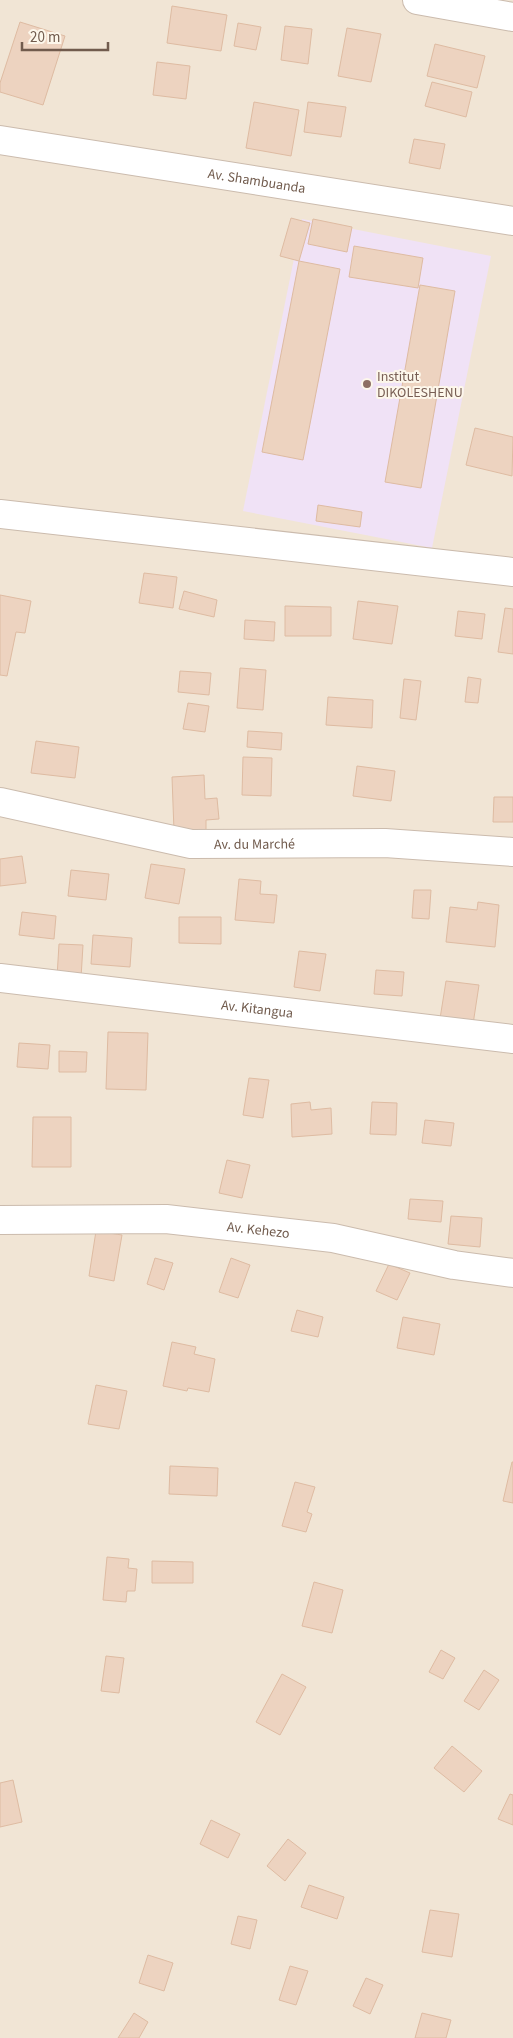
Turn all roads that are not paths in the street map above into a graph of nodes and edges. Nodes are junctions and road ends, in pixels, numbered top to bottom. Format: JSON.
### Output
{"nodes":[{"id":1,"x":417,"y":0,"type":"edge"},
{"id":2,"x":513,"y":17,"type":"edge"},
{"id":3,"x":0,"y":140,"type":"edge"},
{"id":4,"x":513,"y":221,"type":"edge"},
{"id":5,"x":0,"y":514,"type":"edge"},
{"id":6,"x":513,"y":572,"type":"edge"},
{"id":7,"x":0,"y":802,"type":"edge"},
{"id":8,"x":513,"y":852,"type":"edge"},
{"id":9,"x":0,"y":978,"type":"edge"},
{"id":10,"x":513,"y":1039,"type":"edge"},
{"id":11,"x":0,"y":1220,"type":"edge"},
{"id":12,"x":513,"y":1273,"type":"edge"}],
"edges":[{"from":1,"to":2,"type":"street"},
{"from":3,"to":4,"type":"street","name":"Av. Shambuanda"},
{"from":5,"to":6,"type":"street"},
{"from":7,"to":8,"type":"street","name":"Av. du Marché"},
{"from":9,"to":10,"type":"street","name":"Av. Kitangua"},
{"from":11,"to":12,"type":"street","name":"Av. Kehezo"}]}
